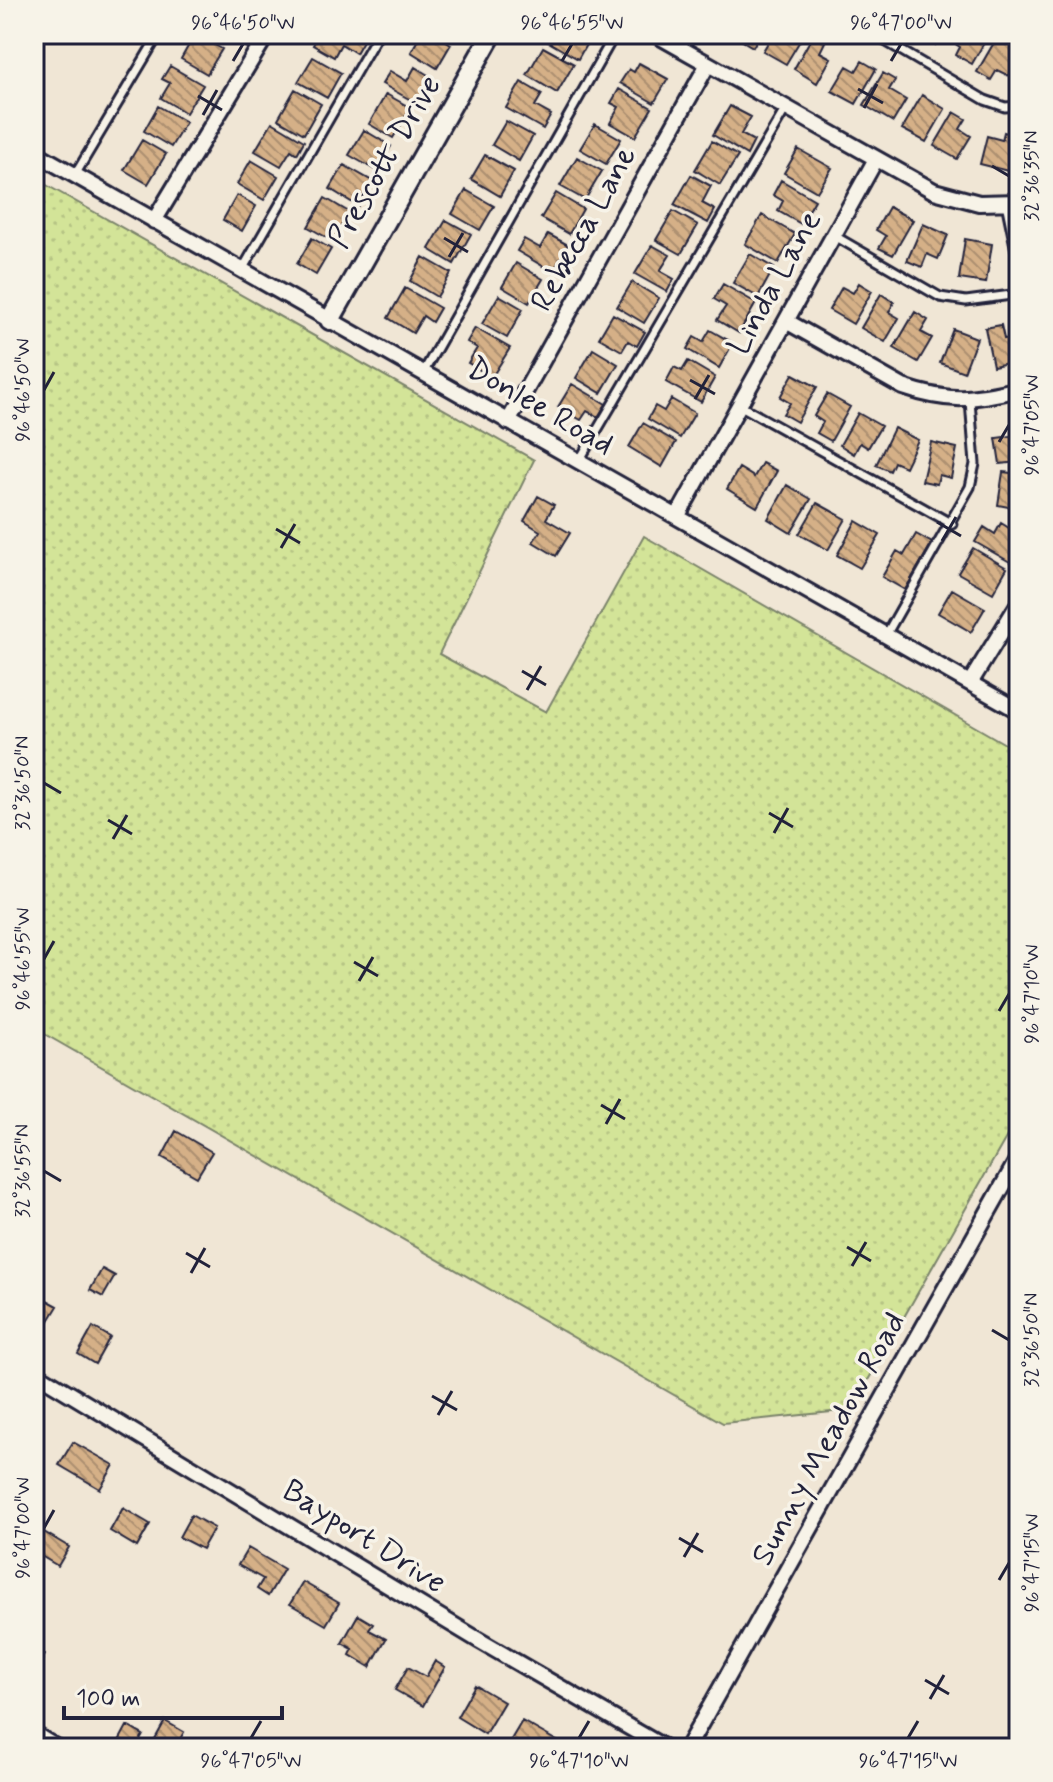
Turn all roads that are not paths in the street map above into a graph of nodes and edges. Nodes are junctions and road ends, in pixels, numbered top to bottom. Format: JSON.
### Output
{"nodes":[{"id":1,"x":159,"y":34,"type":"edge"},
{"id":2,"x":267,"y":34,"type":"edge"},
{"id":3,"x":378,"y":34,"type":"edge"},
{"id":4,"x":492,"y":34,"type":"edge"},
{"id":5,"x":615,"y":34,"type":"edge"},
{"id":6,"x":655,"y":34,"type":"edge"},
{"id":7,"x":873,"y":34,"type":"edge"},
{"id":8,"x":708,"y":64,"type":"junction"},
{"id":9,"x":1019,"y":106,"type":"edge"},
{"id":10,"x":786,"y":108,"type":"junction"},
{"id":11,"x":34,"y":152,"type":"edge"},
{"id":12,"x":876,"y":159,"type":"junction"},
{"id":13,"x":75,"y":175,"type":"junction"},
{"id":14,"x":1014,"y":204,"type":"edge"},
{"id":15,"x":154,"y":221,"type":"junction"},
{"id":16,"x":833,"y":235,"type":"junction"},
{"id":17,"x":1019,"y":248,"type":"edge"},
{"id":18,"x":242,"y":270,"type":"junction"},
{"id":19,"x":1019,"y":294,"type":"edge"},
{"id":20,"x":330,"y":320,"type":"junction"},
{"id":21,"x":786,"y":321,"type":"junction"},
{"id":22,"x":423,"y":373,"type":"junction"},
{"id":23,"x":1019,"y":389,"type":"edge"},
{"id":24,"x":970,"y":401,"type":"junction"},
{"id":25,"x":739,"y":405,"type":"junction"},
{"id":26,"x":508,"y":422,"type":"junction"},
{"id":27,"x":579,"y":461,"type":"junction"},
{"id":28,"x":677,"y":517,"type":"junction"},
{"id":29,"x":952,"y":524,"type":"junction"},
{"id":30,"x":1019,"y":603,"type":"edge"},
{"id":31,"x":886,"y":635,"type":"junction"},
{"id":32,"x":970,"y":683,"type":"junction"},
{"id":33,"x":1019,"y":711,"type":"edge"},
{"id":34,"x":1019,"y":1157,"type":"edge"},
{"id":35,"x":34,"y":1372,"type":"edge"},
{"id":36,"x":34,"y":1734,"type":"edge"},
{"id":37,"x":57,"y":1748,"type":"edge"},
{"id":38,"x":665,"y":1748,"type":"edge"},
{"id":39,"x":687,"y":1748,"type":"edge"}],
"edges":[{"from":1,"to":13,"type":"lane"},
{"from":2,"to":15,"type":"street"},
{"from":3,"to":18,"type":"lane"},
{"from":4,"to":20,"type":"street","name":"Prescott Drive"},
{"from":5,"to":22,"type":"lane"},
{"from":6,"to":8,"type":"street"},
{"from":7,"to":9,"type":"lane"},
{"from":8,"to":10,"type":"street"},
{"from":8,"to":26,"type":"street","name":"Rebecca Lane"},
{"from":10,"to":12,"type":"street"},
{"from":10,"to":27,"type":"lane"},
{"from":11,"to":13,"type":"street","name":"Donlee Road"},
{"from":12,"to":14,"type":"street"},
{"from":12,"to":16,"type":"street","name":"Linda Lane"},
{"from":13,"to":15,"type":"street","name":"Donlee Road"},
{"from":14,"to":17,"type":"street"},
{"from":15,"to":18,"type":"street","name":"Donlee Road"},
{"from":16,"to":19,"type":"lane"},
{"from":16,"to":21,"type":"street","name":"Linda Lane"},
{"from":18,"to":20,"type":"street","name":"Donlee Road"},
{"from":20,"to":22,"type":"street","name":"Donlee Road"},
{"from":21,"to":24,"type":"street"},
{"from":21,"to":25,"type":"street","name":"Linda Lane"},
{"from":22,"to":26,"type":"street","name":"Donlee Road"},
{"from":23,"to":24,"type":"street"},
{"from":24,"to":29,"type":"lane"},
{"from":25,"to":28,"type":"street","name":"Linda Lane"},
{"from":25,"to":29,"type":"lane"},
{"from":26,"to":27,"type":"street","name":"Donlee Road"},
{"from":27,"to":28,"type":"street","name":"Donlee Road"},
{"from":28,"to":31,"type":"street","name":"Donlee Road"},
{"from":29,"to":31,"type":"lane"},
{"from":30,"to":32,"type":"street"},
{"from":31,"to":32,"type":"street","name":"Donlee Road"},
{"from":32,"to":33,"type":"street","name":"Donlee Road"},
{"from":34,"to":39,"type":"street","name":"Sunny Meadow Road"},
{"from":35,"to":38,"type":"street","name":"Bayport Drive"},
{"from":36,"to":37,"type":"street"}]}
